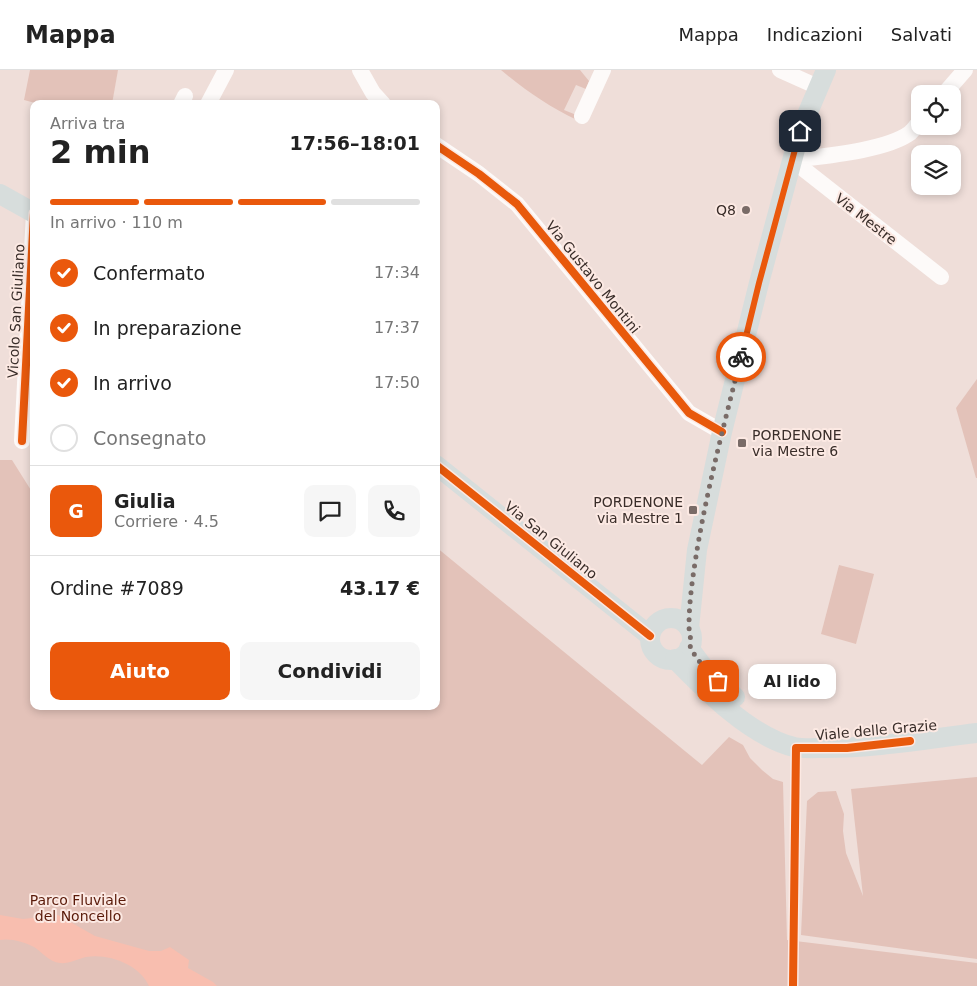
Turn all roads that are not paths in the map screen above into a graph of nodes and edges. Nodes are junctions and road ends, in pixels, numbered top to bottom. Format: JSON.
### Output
{"nodes":[{"id":1,"x":226,"y":70,"type":"edge"},
{"id":2,"x":360,"y":70,"type":"edge"},
{"id":3,"x":603,"y":70,"type":"edge"},
{"id":4,"x":780,"y":70,"type":"edge"},
{"id":5,"x":965,"y":70,"type":"edge"},
{"id":6,"x":822,"y":78,"type":"edge"},
{"id":7,"x":952,"y":85,"type":"edge"},
{"id":8,"x":210,"y":100,"type":"edge"},
{"id":9,"x":379,"y":100,"type":"edge"},
{"id":10,"x":582,"y":116,"type":"dead end"},
{"id":11,"x":911,"y":131,"type":"edge"},
{"id":12,"x":440,"y":148,"type":"edge"},
{"id":13,"x":792,"y":160,"type":"junction"},
{"id":14,"x":0,"y":194,"type":"edge"},
{"id":15,"x":30,"y":211,"type":"edge"},
{"id":16,"x":941,"y":277,"type":"dead end"},
{"id":17,"x":30,"y":289,"type":"edge"},
{"id":18,"x":722,"y":432,"type":"junction"},
{"id":19,"x":22,"y":440,"type":"dead end"},
{"id":20,"x":440,"y":468,"type":"edge"},
{"id":21,"x":697,"y":550,"type":"junction"},
{"id":22,"x":671,"y":618,"type":"junction"},
{"id":23,"x":650,"y":636,"type":"junction"},
{"id":24,"x":684,"y":645,"type":"junction"},
{"id":25,"x":977,"y":720,"type":"edge"},
{"id":26,"x":977,"y":733,"type":"edge"}],
"edges":[{"from":1,"to":8,"type":"street"},
{"from":2,"to":9,"type":"street"},
{"from":3,"to":10,"type":"street"},
{"from":4,"to":6,"type":"street"},
{"from":5,"to":7,"type":"street"},
{"from":6,"to":13,"type":"main road"},
{"from":11,"to":13,"type":"street"},
{"from":12,"to":18,"type":"street","name":"Via Gustavo Montini"},
{"from":13,"to":16,"type":"street","name":"Via Mestre"},
{"from":13,"to":18,"type":"main road"},
{"from":14,"to":15,"type":"main road"},
{"from":17,"to":19,"type":"street","name":"Vicolo San Giuliano"},
{"from":18,"to":21,"type":"main road"},
{"from":20,"to":23,"type":"main road","name":"Via San Giuliano"},
{"from":21,"to":22,"type":"main road"},
{"from":21,"to":24,"type":"main road"},
{"from":22,"to":23,"type":"main road"},
{"from":22,"to":24,"type":"main road"},
{"from":23,"to":24,"type":"main road"},
{"from":24,"to":25,"type":"main road","name":"Viale delle Grazie"},
{"from":24,"to":26,"type":"main road","name":"Viale delle Grazie"}]}
